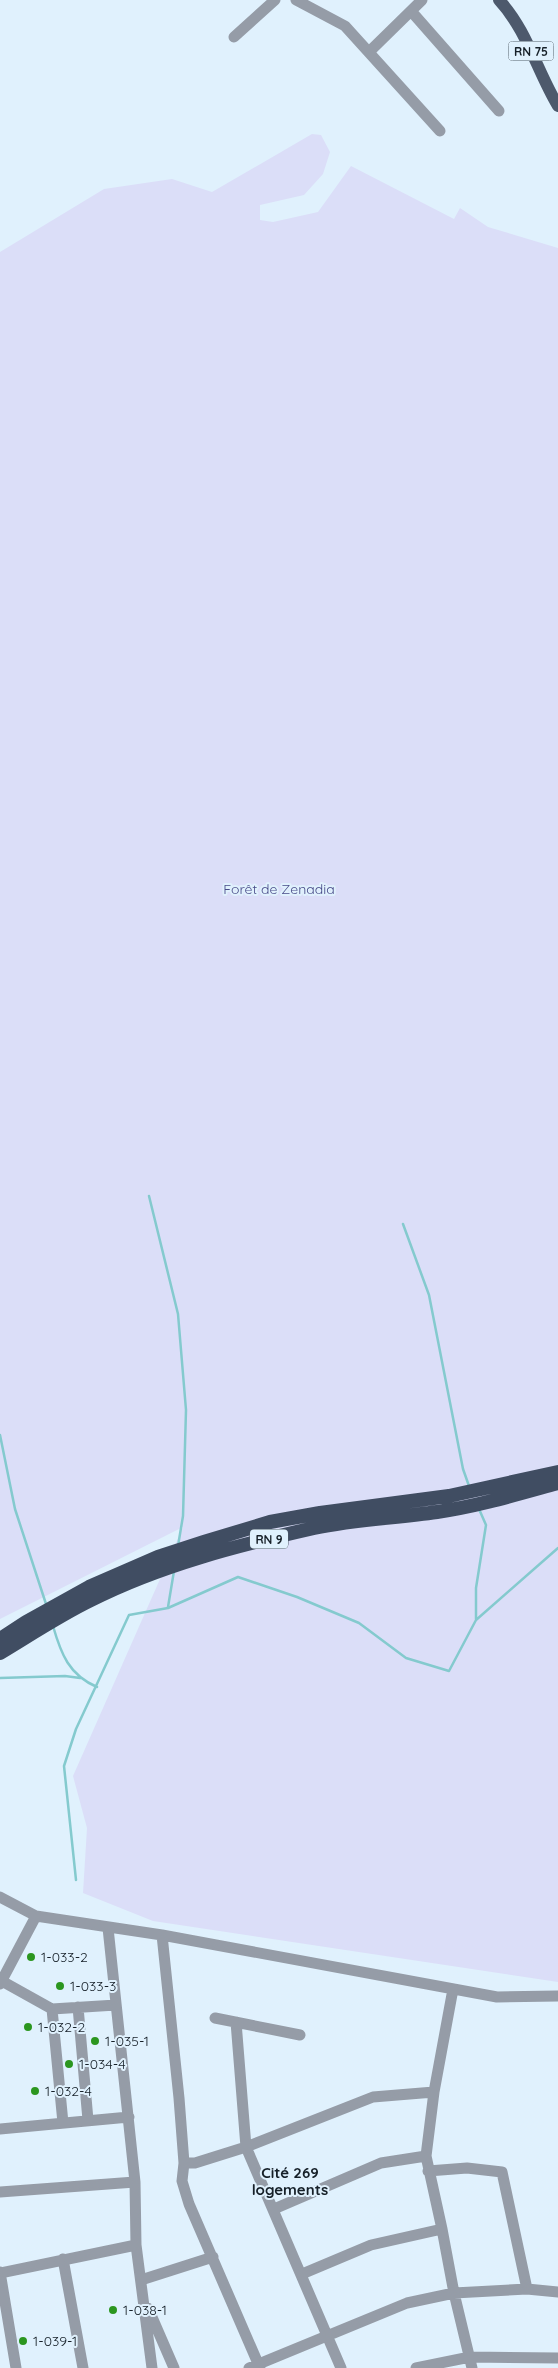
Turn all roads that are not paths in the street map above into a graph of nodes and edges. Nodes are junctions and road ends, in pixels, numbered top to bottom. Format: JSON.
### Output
{"nodes":[{"id":1,"x":275,"y":0,"type":"edge"},
{"id":2,"x":296,"y":0,"type":"edge"},
{"id":3,"x":422,"y":0,"type":"edge"},
{"id":4,"x":499,"y":0,"type":"edge"},
{"id":5,"x":410,"y":11,"type":"junction"},
{"id":6,"x":234,"y":37,"type":"dead end"},
{"id":7,"x":369,"y":52,"type":"junction"},
{"id":8,"x":558,"y":106,"type":"edge"},
{"id":9,"x":499,"y":111,"type":"dead end"},
{"id":10,"x":440,"y":131,"type":"dead end"},
{"id":11,"x":558,"y":1472,"type":"edge"},
{"id":12,"x":558,"y":1483,"type":"edge"},
{"id":13,"x":0,"y":1639,"type":"edge"},
{"id":14,"x":0,"y":1653,"type":"edge"},
{"id":15,"x":0,"y":1897,"type":"edge"},
{"id":16,"x":36,"y":1916,"type":"junction"},
{"id":17,"x":108,"y":1928,"type":"junction"},
{"id":18,"x":162,"y":1935,"type":"junction"},
{"id":19,"x":1,"y":1982,"type":"edge"},
{"id":20,"x":452,"y":1989,"type":"junction"},
{"id":21,"x":558,"y":1996,"type":"edge"},
{"id":22,"x":116,"y":2005,"type":"junction"},
{"id":23,"x":78,"y":2007,"type":"junction"},
{"id":24,"x":52,"y":2008,"type":"junction"},
{"id":25,"x":215,"y":2018,"type":"dead end"},
{"id":26,"x":236,"y":2022,"type":"junction"},
{"id":27,"x":300,"y":2036,"type":"dead end"},
{"id":28,"x":434,"y":2092,"type":"junction"},
{"id":29,"x":129,"y":2116,"type":"junction"},
{"id":30,"x":88,"y":2120,"type":"junction"},
{"id":31,"x":63,"y":2123,"type":"junction"},
{"id":32,"x":0,"y":2129,"type":"edge"},
{"id":33,"x":246,"y":2147,"type":"junction"},
{"id":34,"x":426,"y":2156,"type":"junction"},
{"id":35,"x":184,"y":2163,"type":"junction"},
{"id":36,"x":428,"y":2171,"type":"junction"},
{"id":37,"x":135,"y":2182,"type":"junction"},
{"id":38,"x":0,"y":2192,"type":"edge"},
{"id":39,"x":274,"y":2209,"type":"junction"},
{"id":40,"x":442,"y":2229,"type":"junction"},
{"id":41,"x":136,"y":2245,"type":"junction"},
{"id":42,"x":213,"y":2257,"type":"junction"},
{"id":43,"x":64,"y":2259,"type":"junction"},
{"id":44,"x":0,"y":2272,"type":"edge"},
{"id":45,"x":302,"y":2274,"type":"junction"},
{"id":46,"x":141,"y":2280,"type":"junction"},
{"id":47,"x":527,"y":2288,"type":"junction"},
{"id":48,"x":558,"y":2292,"type":"edge"},
{"id":49,"x":454,"y":2293,"type":"junction"},
{"id":50,"x":143,"y":2296,"type":"junction"},
{"id":51,"x":328,"y":2334,"type":"junction"},
{"id":52,"x":558,"y":2358,"type":"edge"},
{"id":53,"x":471,"y":2363,"type":"edge"},
{"id":54,"x":256,"y":2367,"type":"edge"},
{"id":55,"x":16,"y":2368,"type":"edge"},
{"id":56,"x":83,"y":2368,"type":"edge"},
{"id":57,"x":152,"y":2368,"type":"edge"},
{"id":58,"x":174,"y":2368,"type":"edge"},
{"id":59,"x":341,"y":2368,"type":"edge"},
{"id":60,"x":416,"y":2368,"type":"edge"}],
"edges":[{"from":1,"to":6,"type":"street"},
{"from":2,"to":7,"type":"street"},
{"from":3,"to":5,"type":"street"},
{"from":4,"to":8,"type":"main road","number":"RN 75"},
{"from":5,"to":7,"type":"street"},
{"from":5,"to":9,"type":"street"},
{"from":7,"to":10,"type":"street"},
{"from":11,"to":13,"type":"highway","number":"RN 9"},
{"from":12,"to":14,"type":"highway","number":"RN 9"},
{"from":15,"to":16,"type":"street"},
{"from":16,"to":17,"type":"street"},
{"from":16,"to":19,"type":"street"},
{"from":17,"to":18,"type":"street"},
{"from":17,"to":22,"type":"street"},
{"from":18,"to":20,"type":"street"},
{"from":18,"to":35,"type":"street"},
{"from":19,"to":24,"type":"street"},
{"from":20,"to":21,"type":"street"},
{"from":20,"to":28,"type":"street"},
{"from":22,"to":23,"type":"street"},
{"from":22,"to":29,"type":"street"},
{"from":23,"to":24,"type":"street"},
{"from":23,"to":30,"type":"street"},
{"from":24,"to":31,"type":"street"},
{"from":25,"to":26,"type":"street"},
{"from":26,"to":27,"type":"street"},
{"from":26,"to":33,"type":"street"},
{"from":28,"to":33,"type":"street"},
{"from":28,"to":34,"type":"street"},
{"from":29,"to":30,"type":"street"},
{"from":29,"to":37,"type":"street"},
{"from":30,"to":31,"type":"street"},
{"from":31,"to":32,"type":"street"},
{"from":33,"to":35,"type":"street"},
{"from":33,"to":39,"type":"street"},
{"from":34,"to":36,"type":"street"},
{"from":34,"to":39,"type":"street"},
{"from":35,"to":42,"type":"street"},
{"from":36,"to":40,"type":"street"},
{"from":36,"to":47,"type":"street"},
{"from":37,"to":38,"type":"street"},
{"from":37,"to":41,"type":"street"},
{"from":39,"to":45,"type":"street"},
{"from":40,"to":45,"type":"street"},
{"from":40,"to":49,"type":"street"},
{"from":41,"to":43,"type":"street"},
{"from":41,"to":46,"type":"street"},
{"from":42,"to":46,"type":"street"},
{"from":42,"to":54,"type":"street"},
{"from":43,"to":44,"type":"street"},
{"from":43,"to":56,"type":"street"},
{"from":44,"to":55,"type":"street"},
{"from":45,"to":51,"type":"street"},
{"from":46,"to":50,"type":"street"},
{"from":47,"to":48,"type":"street"},
{"from":47,"to":49,"type":"street"},
{"from":49,"to":51,"type":"street"},
{"from":49,"to":53,"type":"street"},
{"from":50,"to":57,"type":"street"},
{"from":50,"to":58,"type":"street"},
{"from":51,"to":54,"type":"street"},
{"from":51,"to":59,"type":"street"},
{"from":52,"to":53,"type":"street"},
{"from":53,"to":60,"type":"street"}]}
